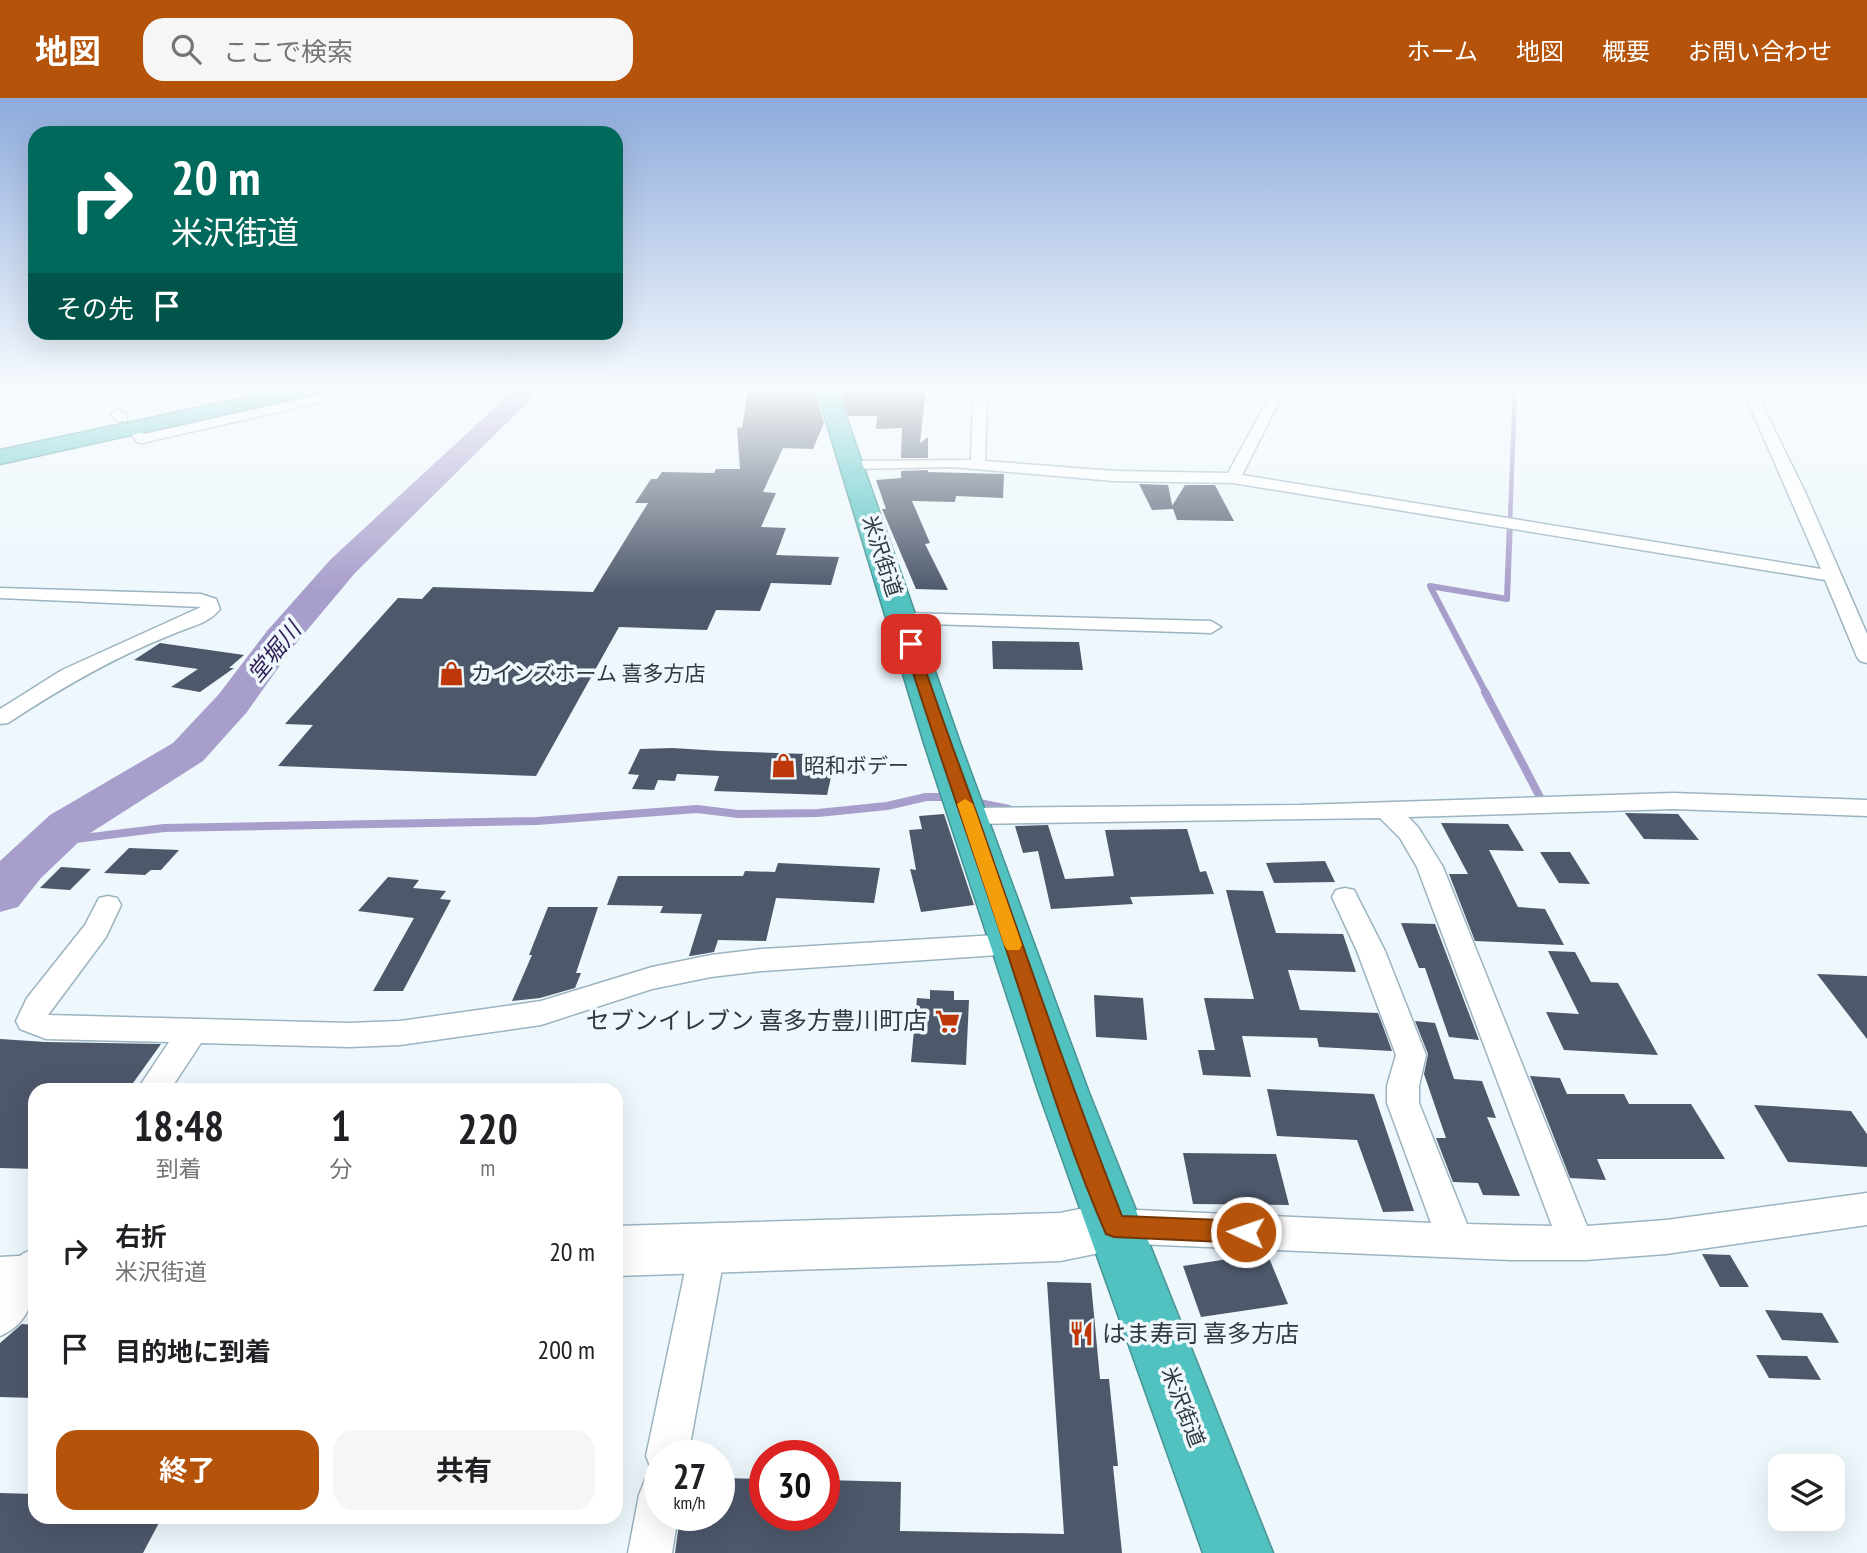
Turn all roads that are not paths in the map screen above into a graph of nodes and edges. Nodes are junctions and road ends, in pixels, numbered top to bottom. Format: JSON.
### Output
{"nodes":[{"id":1,"x":849,"y":456,"type":"edge"},
{"id":2,"x":978,"y":456,"type":"edge"},
{"id":3,"x":1245,"y":456,"type":"edge"},
{"id":4,"x":1779,"y":456,"type":"edge"},
{"id":5,"x":978,"y":463,"type":"dead end"},
{"id":6,"x":852,"y":465,"type":"junction"},
{"id":7,"x":1233,"y":478,"type":"junction"},
{"id":8,"x":1833,"y":576,"type":"junction"},
{"id":9,"x":0,"y":593,"type":"edge"},
{"id":10,"x":903,"y":619,"type":"junction"},
{"id":11,"x":1211,"y":627,"type":"dead end"},
{"id":12,"x":1867,"y":657,"type":"edge"},
{"id":13,"x":0,"y":718,"type":"edge"},
{"id":14,"x":1867,"y":808,"type":"edge"},
{"id":15,"x":1386,"y":810,"type":"junction"},
{"id":16,"x":970,"y":816,"type":"junction"},
{"id":17,"x":1345,"y":897,"type":"dead end"},
{"id":18,"x":108,"y":905,"type":"dead end"},
{"id":19,"x":1013,"y":944,"type":"junction"},
{"id":20,"x":193,"y":1031,"type":"junction"},
{"id":21,"x":158,"y":1083,"type":"edge"},
{"id":22,"x":1867,"y":1209,"type":"edge"},
{"id":23,"x":1114,"y":1226,"type":"junction"},
{"id":24,"x":1456,"y":1241,"type":"junction"},
{"id":25,"x":1576,"y":1244,"type":"junction"},
{"id":26,"x":708,"y":1247,"type":"junction"},
{"id":27,"x":623,"y":1251,"type":"edge"},
{"id":28,"x":670,"y":1440,"type":"edge"},
{"id":29,"x":654,"y":1531,"type":"edge"},
{"id":30,"x":650,"y":1553,"type":"edge"},
{"id":31,"x":1238,"y":1553,"type":"edge"}],
"edges":[{"from":1,"to":6,"type":"highway","name":"米沢街道"},
{"from":2,"to":5,"type":"street"},
{"from":3,"to":7,"type":"street"},
{"from":4,"to":8,"type":"street"},
{"from":6,"to":7,"type":"street"},
{"from":6,"to":10,"type":"highway","name":"米沢街道"},
{"from":7,"to":8,"type":"street"},
{"from":8,"to":12,"type":"street"},
{"from":9,"to":13,"type":"street"},
{"from":10,"to":11,"type":"street"},
{"from":10,"to":16,"type":"highway","name":"米沢街道"},
{"from":14,"to":15,"type":"street"},
{"from":15,"to":16,"type":"street"},
{"from":15,"to":25,"type":"street"},
{"from":16,"to":19,"type":"highway","name":"米沢街道"},
{"from":17,"to":24,"type":"street"},
{"from":18,"to":20,"type":"street"},
{"from":19,"to":20,"type":"street"},
{"from":19,"to":23,"type":"highway","name":"米沢街道"},
{"from":20,"to":21,"type":"street"},
{"from":22,"to":25,"type":"street"},
{"from":23,"to":24,"type":"street"},
{"from":23,"to":26,"type":"street"},
{"from":23,"to":31,"type":"highway","name":"米沢街道"},
{"from":24,"to":25,"type":"street"},
{"from":26,"to":27,"type":"street"},
{"from":26,"to":28,"type":"street"},
{"from":29,"to":30,"type":"street"}]}
